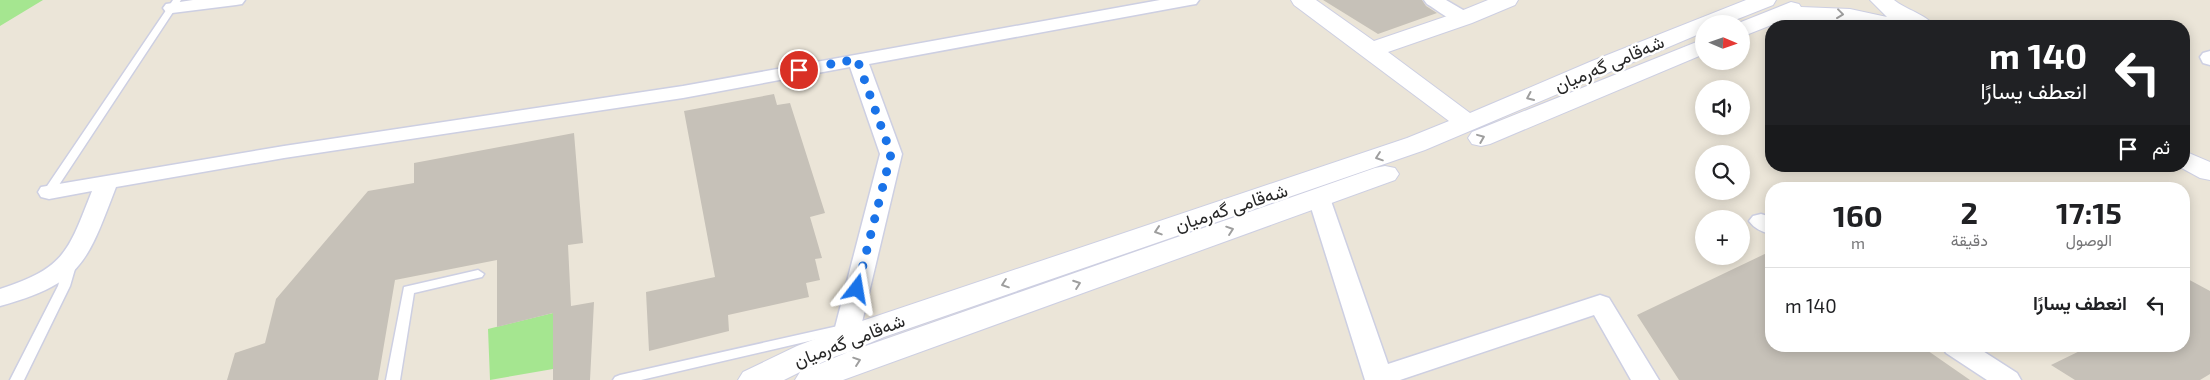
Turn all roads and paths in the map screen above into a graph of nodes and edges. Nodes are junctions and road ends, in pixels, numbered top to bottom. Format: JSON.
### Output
{"nodes":[{"id":1,"x":236,"y":0,"type":"edge"},
{"id":2,"x":1190,"y":0,"type":"edge"},
{"id":3,"x":1302,"y":0,"type":"edge"},
{"id":4,"x":1433,"y":0,"type":"edge"},
{"id":5,"x":1507,"y":0,"type":"edge"},
{"id":6,"x":1812,"y":0,"type":"edge"},
{"id":7,"x":1881,"y":0,"type":"edge"},
{"id":8,"x":174,"y":4,"type":"edge"},
{"id":9,"x":1769,"y":8,"type":"edge"},
{"id":10,"x":1741,"y":15,"type":"edge"},
{"id":11,"x":1464,"y":18,"type":"junction"},
{"id":12,"x":1867,"y":20,"type":"edge"},
{"id":13,"x":1911,"y":20,"type":"edge"},
{"id":14,"x":1750,"y":23,"type":"edge"},
{"id":15,"x":1695,"y":29,"type":"edge"},
{"id":16,"x":1695,"y":48,"type":"edge"},
{"id":17,"x":1371,"y":50,"type":"junction"},
{"id":18,"x":857,"y":59,"type":"junction"},
{"id":19,"x":1628,"y":65,"type":"junction"},
{"id":20,"x":1468,"y":123,"type":"junction"},
{"id":21,"x":2190,"y":162,"type":"edge"},
{"id":22,"x":2210,"y":172,"type":"edge"},
{"id":23,"x":107,"y":182,"type":"junction"},
{"id":24,"x":48,"y":192,"type":"joint"},
{"id":25,"x":1320,"y":198,"type":"junction"},
{"id":26,"x":70,"y":262,"type":"junction"},
{"id":27,"x":478,"y":274,"type":"dead end"},
{"id":28,"x":0,"y":298,"type":"edge"},
{"id":29,"x":846,"y":333,"type":"junction"},
{"id":30,"x":1964,"y":352,"type":"edge"},
{"id":31,"x":1379,"y":379,"type":"edge"},
{"id":32,"x":17,"y":380,"type":"edge"},
{"id":33,"x":393,"y":380,"type":"edge"},
{"id":34,"x":620,"y":380,"type":"edge"},
{"id":35,"x":755,"y":380,"type":"edge"},
{"id":36,"x":812,"y":380,"type":"edge"},
{"id":37,"x":1645,"y":380,"type":"edge"},
{"id":38,"x":2007,"y":380,"type":"edge"}],
"edges":[{"from":1,"to":8,"type":"street"},
{"from":2,"to":18,"type":"street"},
{"from":3,"to":17,"type":"main road"},
{"from":4,"to":11,"type":"street"},
{"from":5,"to":11,"type":"main road"},
{"from":6,"to":9,"type":"main road","name":"شەقامی گەرمیان"},
{"from":7,"to":13,"type":"main road"},
{"from":8,"to":24,"type":"lane"},
{"from":9,"to":10,"type":"main road","name":"شەقامی گەرمیان"},
{"from":9,"to":12,"type":"main road","one_way":true},
{"from":9,"to":14,"type":"main road","name":"شەقامی گەرمیان"},
{"from":11,"to":17,"type":"main road"},
{"from":15,"to":19,"type":"main road","name":"شەقامی گەرمیان"},
{"from":16,"to":19,"type":"main road","name":"شەقامی گەرمیان"},
{"from":17,"to":20,"type":"main road"},
{"from":18,"to":23,"type":"street"},
{"from":18,"to":29,"type":"street"},
{"from":19,"to":20,"type":"main road","name":"شەقامی گەرمیان","one_way":true},
{"from":25,"to":19,"type":"main road","name":"شەقامی گەرمیان","one_way":true},
{"from":20,"to":29,"type":"main road","name":"شەقامی گەرمیان","one_way":true},
{"from":21,"to":22,"type":"main road"},
{"from":23,"to":24,"type":"street"},
{"from":23,"to":26,"type":"street"},
{"from":25,"to":31,"type":"street"},
{"from":36,"to":25,"type":"main road","name":"شەقامی گەرمیان","one_way":true},
{"from":26,"to":28,"type":"street"},
{"from":26,"to":32,"type":"lane"},
{"from":27,"to":33,"type":"lane"},
{"from":29,"to":34,"type":"lane"},
{"from":29,"to":35,"type":"main road","name":"شەقامی گەرمیان"},
{"from":30,"to":38,"type":"street"},
{"from":31,"to":37,"type":"street"}]}
